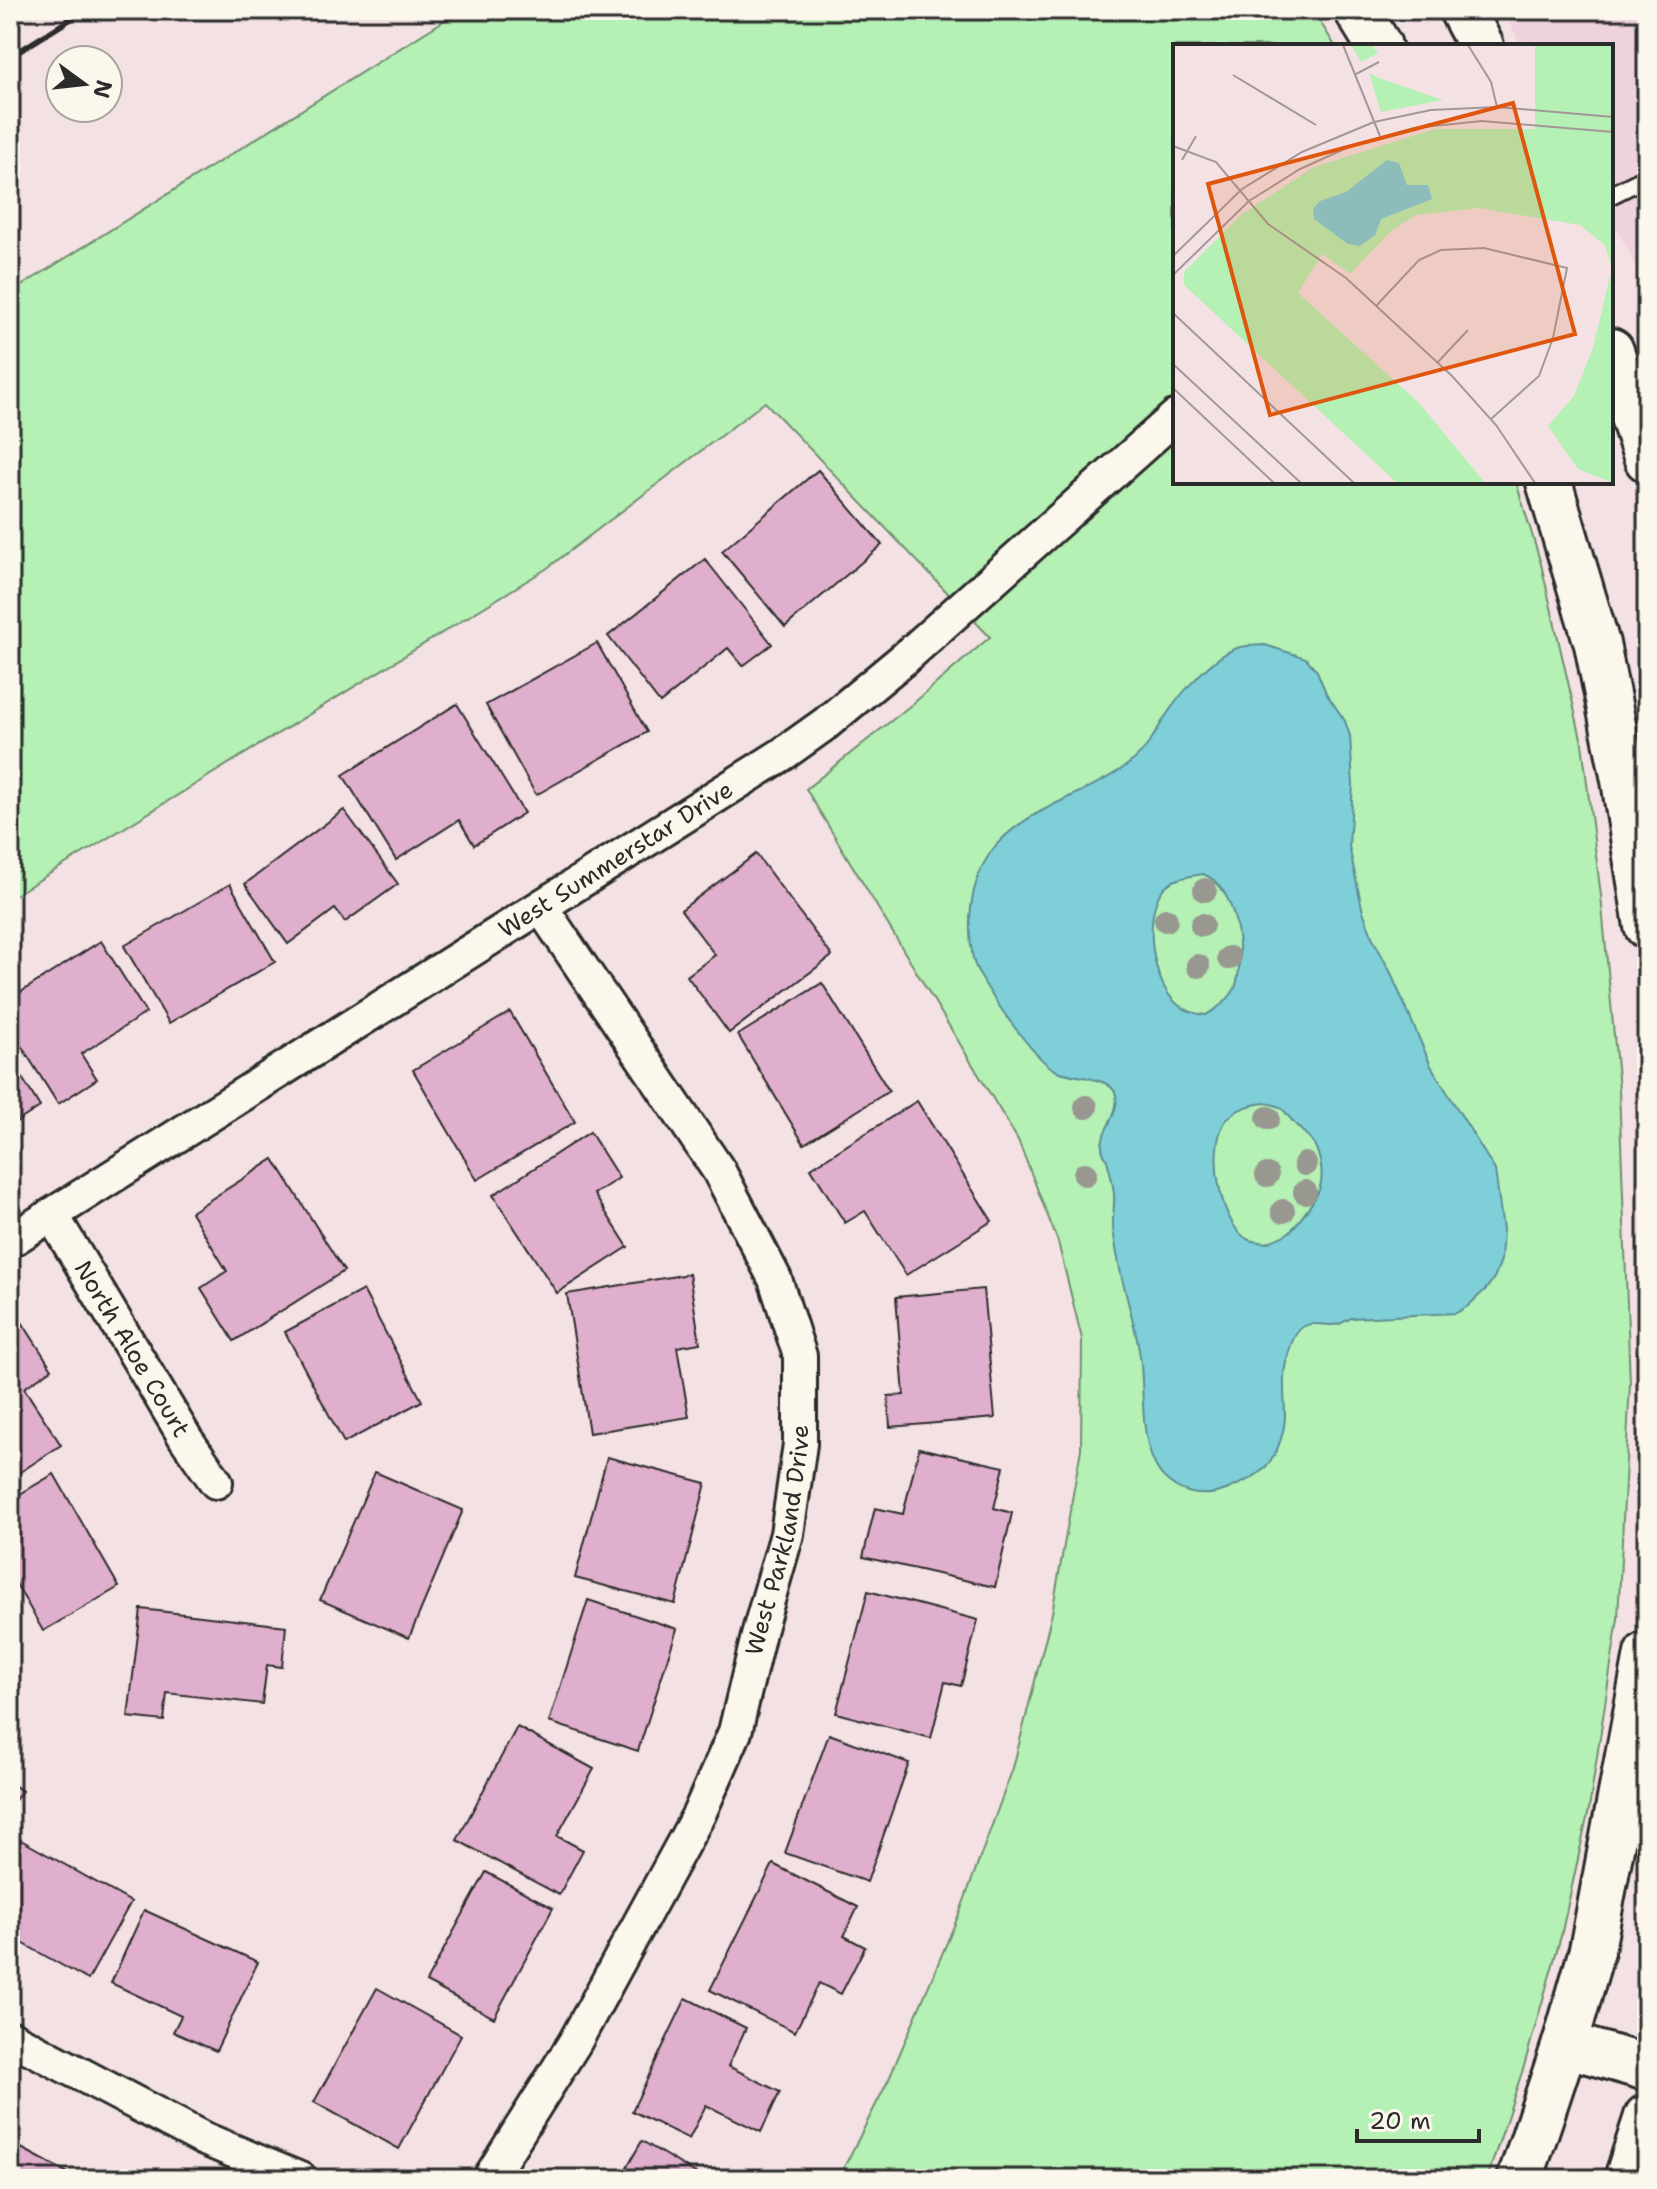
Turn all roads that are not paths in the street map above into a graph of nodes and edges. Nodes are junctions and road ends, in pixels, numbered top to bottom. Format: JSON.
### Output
{"nodes":[{"id":1,"x":1357,"y":10,"type":"edge"},
{"id":2,"x":1462,"y":10,"type":"edge"},
{"id":3,"x":1378,"y":44,"type":"edge"},
{"id":4,"x":1480,"y":44,"type":"edge"},
{"id":5,"x":1647,"y":177,"type":"edge"},
{"id":6,"x":1613,"y":194,"type":"edge"},
{"id":7,"x":1613,"y":357,"type":"edge"},
{"id":8,"x":1173,"y":419,"type":"edge"},
{"id":9,"x":1647,"y":459,"type":"edge"},
{"id":10,"x":1550,"y":484,"type":"edge"},
{"id":11,"x":541,"y":907,"type":"junction"},
{"id":12,"x":1647,"y":926,"type":"edge"},
{"id":13,"x":52,"y":1215,"type":"junction"},
{"id":14,"x":10,"y":1241,"type":"edge"},
{"id":15,"x":216,"y":1482,"type":"dead end"},
{"id":16,"x":1647,"y":1654,"type":"edge"},
{"id":17,"x":10,"y":2037,"type":"edge"},
{"id":18,"x":1565,"y":2044,"type":"junction"},
{"id":19,"x":1647,"y":2068,"type":"edge"},
{"id":20,"x":1647,"y":2117,"type":"edge"},
{"id":21,"x":300,"y":2179,"type":"edge"},
{"id":22,"x":489,"y":2179,"type":"edge"},
{"id":23,"x":1520,"y":2179,"type":"edge"},
{"id":24,"x":1627,"y":2179,"type":"edge"}],
"edges":[{"from":1,"to":3,"type":"main road"},
{"from":2,"to":4,"type":"main road"},
{"from":5,"to":6,"type":"lane"},
{"from":7,"to":9,"type":"main road"},
{"from":8,"to":11,"type":"street","name":"West Summerstar Drive"},
{"from":10,"to":12,"type":"main road"},
{"from":11,"to":13,"type":"street","name":"West Summerstar Drive"},
{"from":11,"to":22,"type":"street","name":"West Parkland Drive"},
{"from":13,"to":14,"type":"street","name":"West Summerstar Drive"},
{"from":13,"to":15,"type":"street","name":"North Aloe Court"},
{"from":16,"to":18,"type":"main road"},
{"from":17,"to":21,"type":"street"},
{"from":18,"to":19,"type":"main road"},
{"from":18,"to":23,"type":"main road"},
{"from":20,"to":24,"type":"main road"}]}
